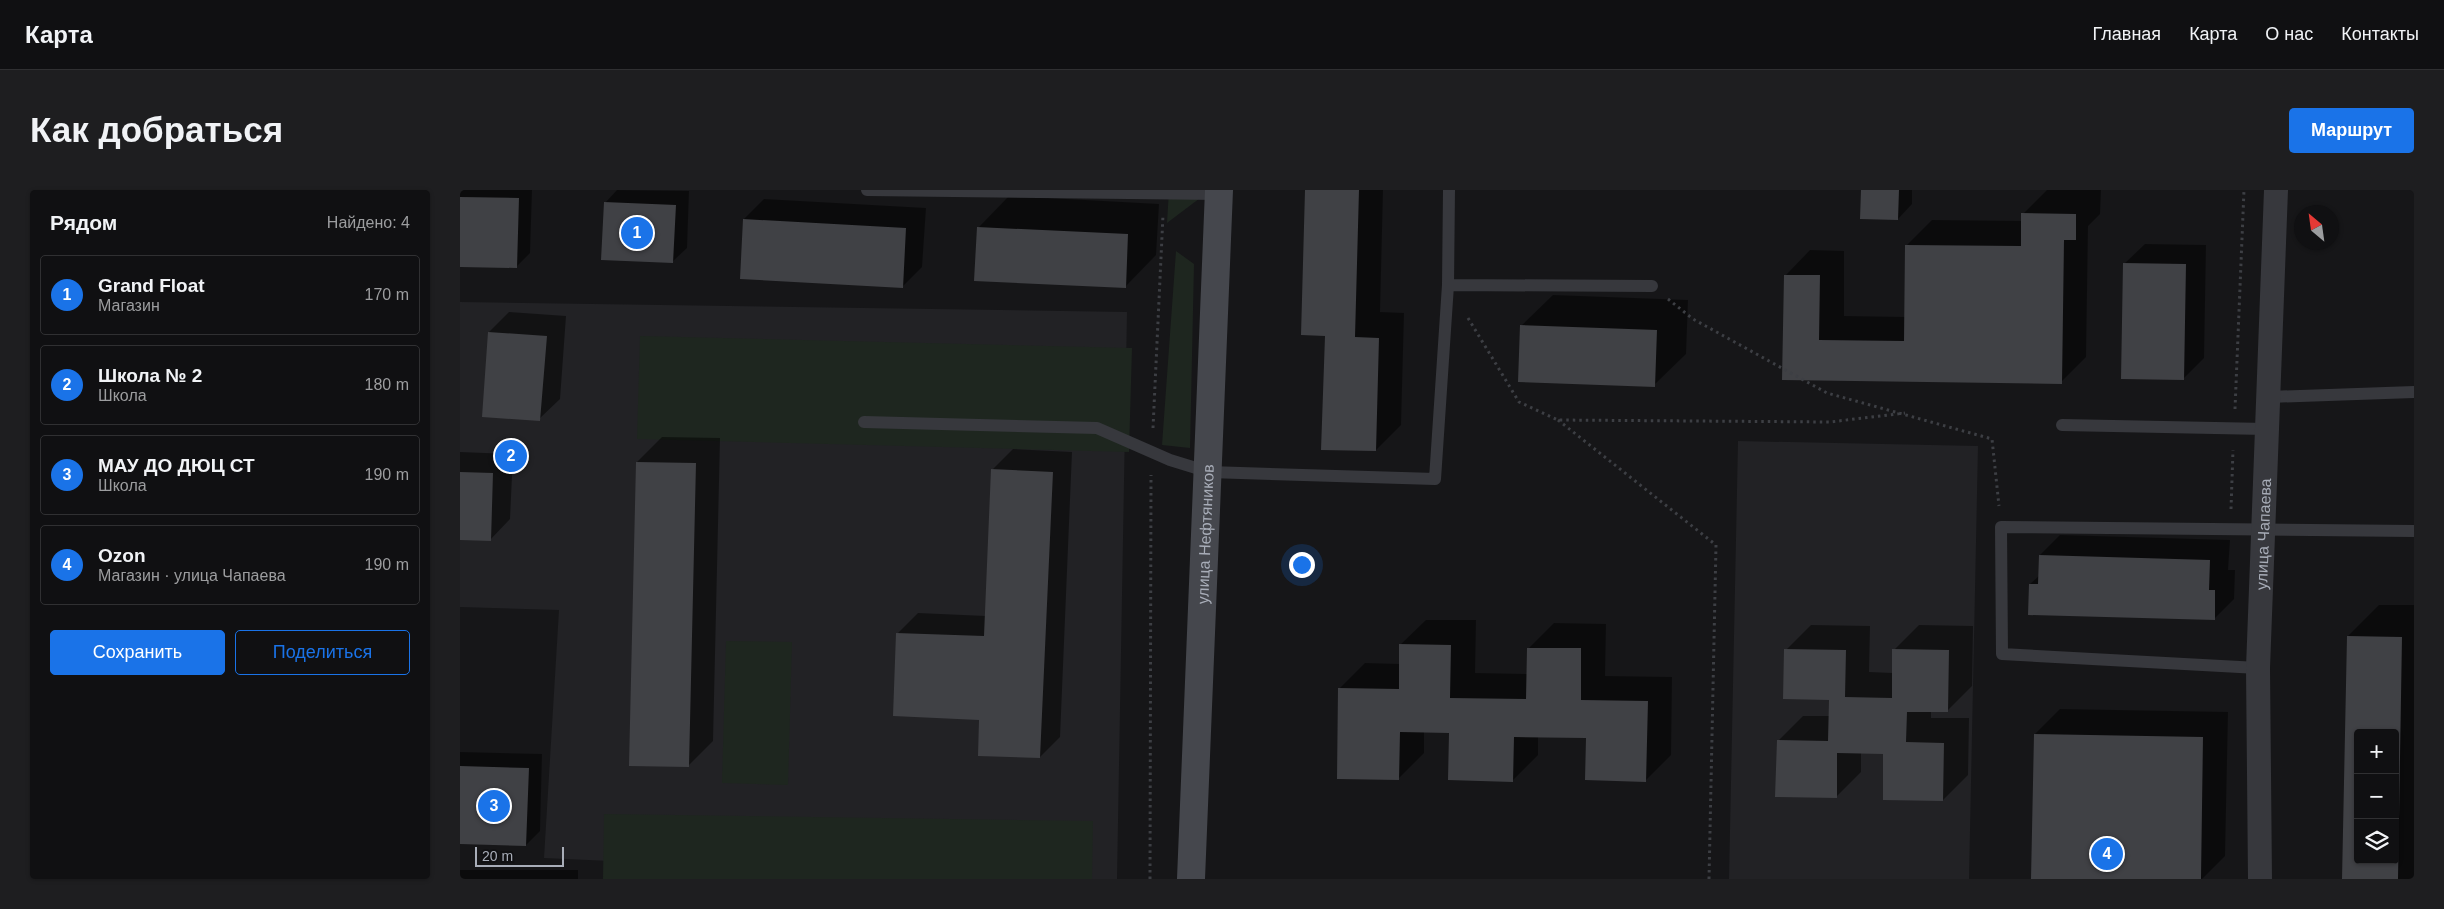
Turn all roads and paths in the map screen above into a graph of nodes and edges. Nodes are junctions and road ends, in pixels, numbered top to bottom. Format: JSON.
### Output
{"nodes":[{"id":1,"x":867,"y":190,"type":"edge"},
{"id":2,"x":1449,"y":190,"type":"edge"},
{"id":3,"x":2244,"y":190,"type":"edge"},
{"id":4,"x":2276,"y":190,"type":"edge"},
{"id":5,"x":1219,"y":192,"type":"edge"},
{"id":6,"x":1164,"y":194,"type":"junction"},
{"id":7,"x":1448,"y":285,"type":"junction"},
{"id":8,"x":1652,"y":286,"type":"joint"},
{"id":9,"x":2414,"y":392,"type":"edge"},
{"id":10,"x":2268,"y":398,"type":"junction"},
{"id":11,"x":1905,"y":413,"type":"junction"},
{"id":12,"x":1558,"y":420,"type":"junction"},
{"id":13,"x":864,"y":422,"type":"dead end"},
{"id":14,"x":2062,"y":426,"type":"dead end"},
{"id":15,"x":2234,"y":428,"type":"junction"},
{"id":16,"x":2266,"y":429,"type":"junction"},
{"id":17,"x":1152,"y":452,"type":"junction"},
{"id":18,"x":1209,"y":472,"type":"junction"},
{"id":19,"x":2002,"y":527,"type":"junction"},
{"id":20,"x":2230,"y":529,"type":"junction"},
{"id":21,"x":2262,"y":529,"type":"junction"},
{"id":22,"x":2414,"y":531,"type":"edge"},
{"id":23,"x":2258,"y":668,"type":"junction"},
{"id":24,"x":1150,"y":879,"type":"edge"},
{"id":25,"x":1191,"y":879,"type":"edge"},
{"id":26,"x":1709,"y":879,"type":"edge"},
{"id":27,"x":2260,"y":879,"type":"edge"}],
"edges":[{"from":1,"to":6,"type":"lane"},
{"from":2,"to":7,"type":"lane"},
{"from":3,"to":15,"type":"path"},
{"from":4,"to":10,"type":"street","name":"улица Чапаева"},
{"from":5,"to":6,"type":"lane"},
{"from":5,"to":18,"type":"main road","name":"улица Нефтяников"},
{"from":6,"to":17,"type":"path"},
{"from":7,"to":8,"type":"lane"},
{"from":7,"to":12,"type":"path"},
{"from":7,"to":18,"type":"lane"},
{"from":8,"to":11,"type":"path"},
{"from":9,"to":10,"type":"lane"},
{"from":10,"to":16,"type":"street","name":"улица Чапаева"},
{"from":11,"to":12,"type":"path"},
{"from":11,"to":19,"type":"path"},
{"from":12,"to":26,"type":"path"},
{"from":13,"to":17,"type":"lane"},
{"from":14,"to":15,"type":"lane"},
{"from":15,"to":16,"type":"lane"},
{"from":15,"to":20,"type":"path"},
{"from":16,"to":21,"type":"street","name":"улица Чапаева"},
{"from":17,"to":18,"type":"lane"},
{"from":17,"to":24,"type":"path"},
{"from":18,"to":25,"type":"main road","name":"улица Нефтяников"},
{"from":19,"to":20,"type":"lane"},
{"from":19,"to":23,"type":"lane"},
{"from":20,"to":21,"type":"lane"},
{"from":21,"to":22,"type":"lane"},
{"from":21,"to":23,"type":"street","name":"улица Чапаева"},
{"from":23,"to":27,"type":"street","name":"улица Чапаева"}]}
